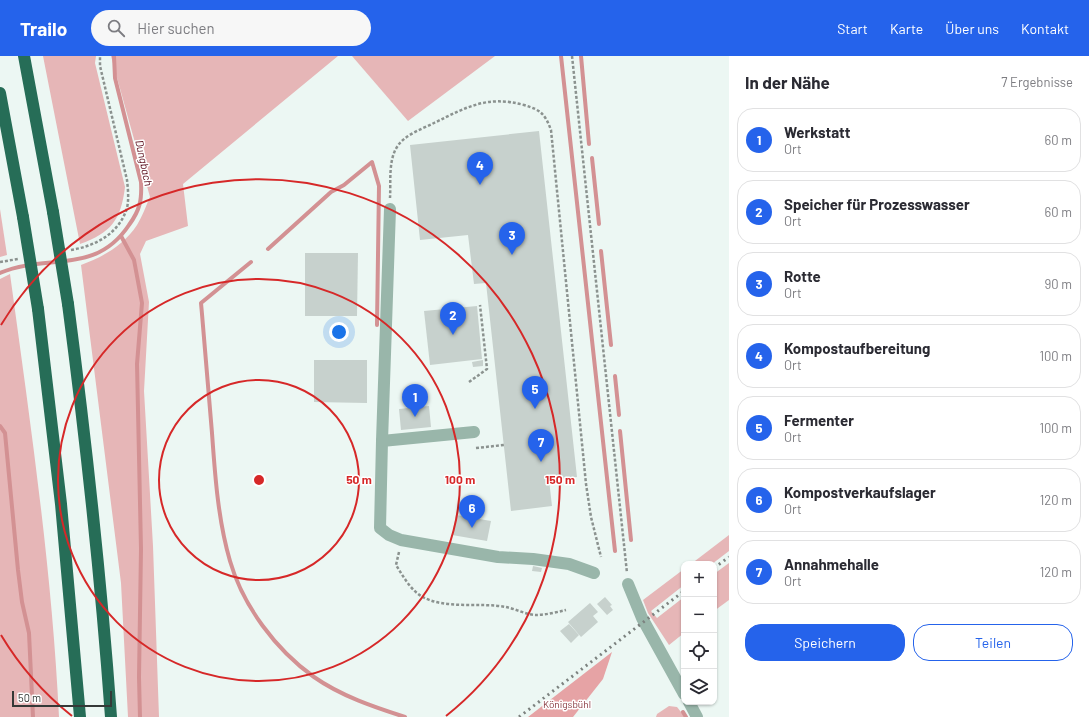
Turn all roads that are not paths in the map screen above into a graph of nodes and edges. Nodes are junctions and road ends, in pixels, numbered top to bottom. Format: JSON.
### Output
{"nodes":[{"id":1,"x":24,"y":56,"type":"edge"},
{"id":2,"x":0,"y":93,"type":"edge"},
{"id":3,"x":390,"y":209,"type":"road end"},
{"id":4,"x":474,"y":432,"type":"dead end"},
{"id":5,"x":382,"y":441,"type":"junction"},
{"id":6,"x":594,"y":573,"type":"dead end"},
{"id":7,"x":628,"y":584,"type":"dead end"},
{"id":8,"x":681,"y":689,"type":"edge"},
{"id":9,"x":691,"y":705,"type":"edge"},
{"id":10,"x":80,"y":717,"type":"edge"},
{"id":11,"x":111,"y":717,"type":"edge"},
{"id":12,"x":697,"y":717,"type":"edge"}],
"edges":[{"from":1,"to":11,"type":"highway","bridge":true},
{"from":2,"to":10,"type":"highway","bridge":true},
{"from":3,"to":5,"type":"lane"},
{"from":4,"to":5,"type":"lane"},
{"from":5,"to":6,"type":"lane"},
{"from":7,"to":8,"type":"lane"},
{"from":9,"to":12,"type":"lane"}]}
